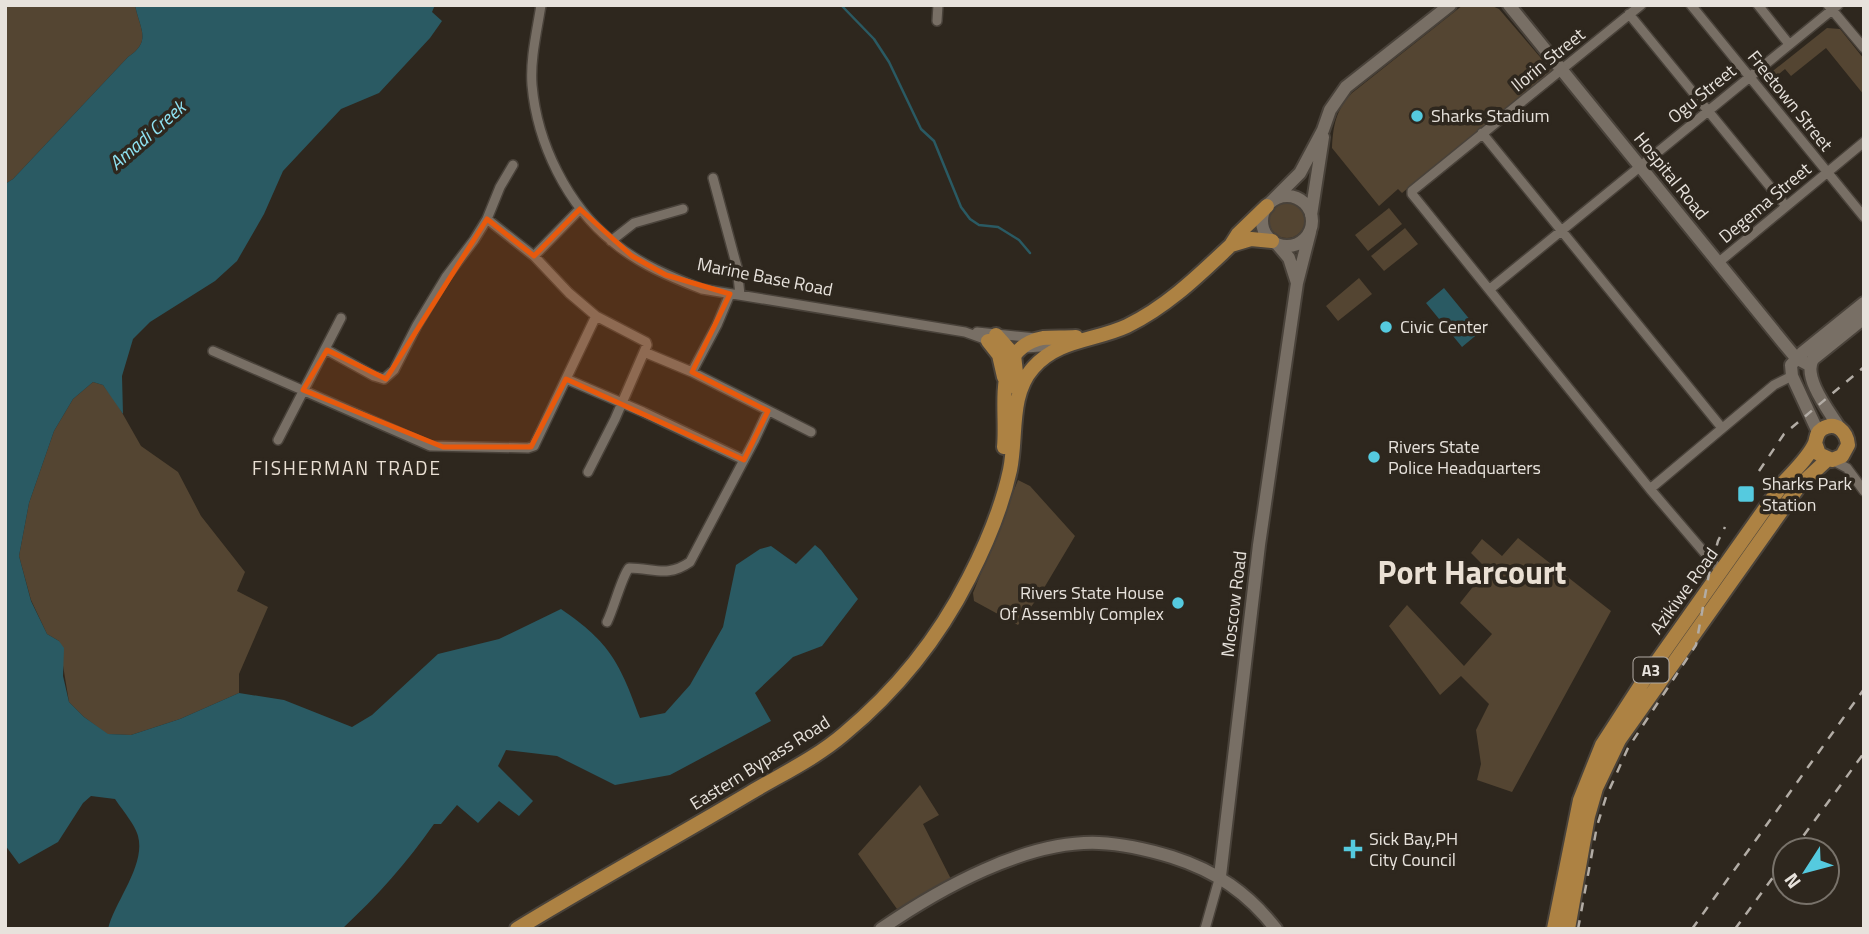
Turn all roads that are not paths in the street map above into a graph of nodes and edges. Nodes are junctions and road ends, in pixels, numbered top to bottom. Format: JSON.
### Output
{"nodes":[{"id":1,"x":541,"y":5,"type":"edge"},
{"id":2,"x":938,"y":5,"type":"edge"},
{"id":3,"x":1450,"y":5,"type":"edge"},
{"id":4,"x":1509,"y":5,"type":"edge"},
{"id":5,"x":1641,"y":5,"type":"edge"},
{"id":6,"x":1691,"y":5,"type":"edge"},
{"id":7,"x":1758,"y":5,"type":"edge"},
{"id":8,"x":1833,"y":7,"type":"edge"},
{"id":9,"x":1629,"y":15,"type":"junction"},
{"id":10,"x":937,"y":21,"type":"dead end"},
{"id":11,"x":1789,"y":44,"type":"junction"},
{"id":12,"x":1864,"y":48,"type":"edge"},
{"id":13,"x":1560,"y":71,"type":"junction"},
{"id":14,"x":1750,"y":76,"type":"junction"},
{"id":15,"x":1708,"y":110,"type":"junction"},
{"id":16,"x":1323,"y":130,"type":"junction"},
{"id":17,"x":1482,"y":134,"type":"junction"},
{"id":18,"x":1864,"y":142,"type":"edge"},
{"id":19,"x":513,"y":165,"type":"dead end"},
{"id":20,"x":1641,"y":165,"type":"junction"},
{"id":21,"x":1827,"y":171,"type":"junction"},
{"id":22,"x":713,"y":178,"type":"dead end"},
{"id":23,"x":1270,"y":203,"type":"junction"},
{"id":24,"x":1785,"y":205,"type":"junction"},
{"id":25,"x":580,"y":209,"type":"junction"},
{"id":26,"x":683,"y":209,"type":"dead end"},
{"id":27,"x":1311,"y":215,"type":"junction"},
{"id":28,"x":1864,"y":217,"type":"edge"},
{"id":29,"x":487,"y":219,"type":"junction"},
{"id":30,"x":1559,"y":231,"type":"junction"},
{"id":31,"x":1310,"y":232,"type":"junction"},
{"id":32,"x":611,"y":241,"type":"junction"},
{"id":33,"x":1275,"y":243,"type":"junction"},
{"id":34,"x":1231,"y":245,"type":"junction"},
{"id":35,"x":534,"y":256,"type":"junction"},
{"id":36,"x":1718,"y":261,"type":"junction"},
{"id":37,"x":1297,"y":283,"type":"junction"},
{"id":38,"x":1490,"y":289,"type":"junction"},
{"id":39,"x":735,"y":294,"type":"junction"},
{"id":40,"x":1864,"y":303,"type":"edge"},
{"id":41,"x":596,"y":316,"type":"junction"},
{"id":42,"x":341,"y":318,"type":"dead end"},
{"id":43,"x":1864,"y":318,"type":"edge"},
{"id":44,"x":1091,"y":337,"type":"junction"},
{"id":45,"x":1042,"y":338,"type":"junction"},
{"id":46,"x":1004,"y":345,"type":"junction"},
{"id":47,"x":1065,"y":345,"type":"junction"},
{"id":48,"x":327,"y":350,"type":"junction"},
{"id":49,"x":213,"y":351,"type":"dead end"},
{"id":50,"x":645,"y":352,"type":"junction"},
{"id":51,"x":1796,"y":358,"type":"junction"},
{"id":52,"x":1809,"y":365,"type":"junction"},
{"id":53,"x":692,"y":372,"type":"junction"},
{"id":54,"x":1792,"y":376,"type":"junction"},
{"id":55,"x":1004,"y":377,"type":"junction"},
{"id":56,"x":566,"y":379,"type":"junction"},
{"id":57,"x":303,"y":390,"type":"junction"},
{"id":58,"x":1018,"y":395,"type":"junction"},
{"id":59,"x":620,"y":404,"type":"junction"},
{"id":60,"x":768,"y":411,"type":"junction"},
{"id":61,"x":1839,"y":427,"type":"junction"},
{"id":62,"x":1722,"y":428,"type":"junction"},
{"id":63,"x":811,"y":432,"type":"dead end"},
{"id":64,"x":1816,"y":438,"type":"junction"},
{"id":65,"x":278,"y":440,"type":"dead end"},
{"id":66,"x":1848,"y":445,"type":"junction"},
{"id":67,"x":744,"y":460,"type":"junction"},
{"id":68,"x":1830,"y":460,"type":"junction"},
{"id":69,"x":588,"y":472,"type":"dead end"},
{"id":70,"x":1854,"y":477,"type":"junction"},
{"id":71,"x":1650,"y":489,"type":"junction"},
{"id":72,"x":1864,"y":491,"type":"edge"},
{"id":73,"x":988,"y":533,"type":"junction"},
{"id":74,"x":1721,"y":572,"type":"junction"},
{"id":75,"x":607,"y":622,"type":"dead end"},
{"id":76,"x":1220,"y":876,"type":"junction"},
{"id":77,"x":517,"y":929,"type":"edge"},
{"id":78,"x":881,"y":929,"type":"edge"},
{"id":79,"x":1205,"y":929,"type":"edge"},
{"id":80,"x":1276,"y":929,"type":"edge"},
{"id":81,"x":1554,"y":929,"type":"edge"},
{"id":82,"x":1568,"y":929,"type":"edge"}],
"edges":[{"from":1,"to":25,"type":"street","name":"Marine Base Road"},
{"from":2,"to":10,"type":"street"},
{"from":3,"to":16,"type":"street"},
{"from":4,"to":13,"type":"street","name":"Hospital Road"},
{"from":5,"to":9,"type":"street","name":"Ilorin Street"},
{"from":6,"to":14,"type":"street","name":"Freetown Street"},
{"from":7,"to":11,"type":"street"},
{"from":8,"to":11,"type":"street","name":"Ogu Street"},
{"from":8,"to":12,"type":"street"},
{"from":9,"to":13,"type":"street","name":"Ilorin Street"},
{"from":9,"to":15,"type":"street"},
{"from":11,"to":14,"type":"street","name":"Ogu Street"},
{"from":13,"to":17,"type":"street","name":"Ilorin Street"},
{"from":13,"to":20,"type":"street","name":"Hospital Road"},
{"from":14,"to":15,"type":"street","name":"Ogu Street"},
{"from":14,"to":21,"type":"street","name":"Freetown Street"},
{"from":15,"to":20,"type":"street","name":"Ogu Street"},
{"from":15,"to":24,"type":"street"},
{"from":16,"to":23,"type":"street"},
{"from":16,"to":27,"type":"street"},
{"from":17,"to":30,"type":"street"},
{"from":17,"to":38,"type":"street","name":"Ilorin Street"},
{"from":18,"to":21,"type":"street","name":"Degema Street"},
{"from":19,"to":29,"type":"street"},
{"from":20,"to":30,"type":"street","name":"Ogu Street"},
{"from":20,"to":36,"type":"street","name":"Hospital Road"},
{"from":21,"to":24,"type":"street","name":"Degema Street"},
{"from":21,"to":28,"type":"street","name":"Freetown Street"},
{"from":22,"to":39,"type":"street"},
{"from":23,"to":27,"type":"street"},
{"from":23,"to":33,"type":"street"},
{"from":23,"to":34,"type":"main road"},
{"from":24,"to":36,"type":"street","name":"Degema Street"},
{"from":25,"to":32,"type":"street","name":"Marine Base Road"},
{"from":25,"to":35,"type":"street"},
{"from":26,"to":32,"type":"street"},
{"from":27,"to":31,"type":"street"},
{"from":29,"to":35,"type":"street"},
{"from":29,"to":48,"type":"street"},
{"from":30,"to":38,"type":"street","name":"Ogu Street"},
{"from":30,"to":62,"type":"street"},
{"from":31,"to":33,"type":"street"},
{"from":31,"to":37,"type":"street","name":"Moscow Road"},
{"from":32,"to":39,"type":"street","name":"Marine Base Road"},
{"from":33,"to":34,"type":"main road"},
{"from":33,"to":37,"type":"street"},
{"from":34,"to":44,"type":"main road"},
{"from":35,"to":41,"type":"street"},
{"from":36,"to":51,"type":"street","name":"Hospital Road"},
{"from":37,"to":76,"type":"street","name":"Moscow Road"},
{"from":38,"to":71,"type":"street"},
{"from":39,"to":46,"type":"street","name":"Marine Base Road"},
{"from":39,"to":53,"type":"street"},
{"from":40,"to":51,"type":"street"},
{"from":41,"to":50,"type":"street"},
{"from":41,"to":56,"type":"street"},
{"from":42,"to":48,"type":"street"},
{"from":43,"to":52,"type":"street"},
{"from":44,"to":45,"type":"main road"},
{"from":44,"to":47,"type":"main road"},
{"from":45,"to":46,"type":"main road"},
{"from":45,"to":46,"type":"street"},
{"from":46,"to":47,"type":"street"},
{"from":46,"to":55,"type":"main road","name":"Eastern Bypass Road"},
{"from":46,"to":55,"type":"main road"},
{"from":46,"to":58,"type":"main road"},
{"from":47,"to":58,"type":"main road","name":"Eastern Bypass Road"},
{"from":48,"to":57,"type":"street"},
{"from":49,"to":57,"type":"street"},
{"from":50,"to":53,"type":"street"},
{"from":50,"to":59,"type":"street"},
{"from":51,"to":52,"type":"street","name":"Hospital Road"},
{"from":51,"to":54,"type":"street"},
{"from":52,"to":61,"type":"street"},
{"from":53,"to":60,"type":"street"},
{"from":54,"to":62,"type":"street"},
{"from":54,"to":64,"type":"street"},
{"from":55,"to":73,"type":"main road","name":"Eastern Bypass Road"},
{"from":56,"to":57,"type":"street"},
{"from":56,"to":59,"type":"street"},
{"from":57,"to":65,"type":"street"},
{"from":58,"to":73,"type":"main road","name":"Eastern Bypass Road"},
{"from":59,"to":67,"type":"street"},
{"from":59,"to":69,"type":"street"},
{"from":60,"to":63,"type":"street"},
{"from":60,"to":67,"type":"street"},
{"from":61,"to":64,"type":"main road"},
{"from":61,"to":66,"type":"main road"},
{"from":62,"to":71,"type":"street"},
{"from":64,"to":68,"type":"main road"},
{"from":64,"to":74,"type":"main road","name":"Azikiwe Road","number":"A3"},
{"from":66,"to":68,"type":"main road","number":"A3"},
{"from":66,"to":70,"type":"street"},
{"from":67,"to":75,"type":"street"},
{"from":68,"to":70,"type":"street"},
{"from":68,"to":82,"type":"main road","name":"Azikiwe Road","number":"A3"},
{"from":70,"to":72,"type":"street"},
{"from":71,"to":74,"type":"street"},
{"from":73,"to":77,"type":"main road","name":"Eastern Bypass Road"},
{"from":74,"to":81,"type":"main road","name":"Azikiwe Road","number":"A3"},
{"from":76,"to":78,"type":"street"},
{"from":76,"to":79,"type":"street","name":"Moscow Road"},
{"from":76,"to":80,"type":"street"}]}
